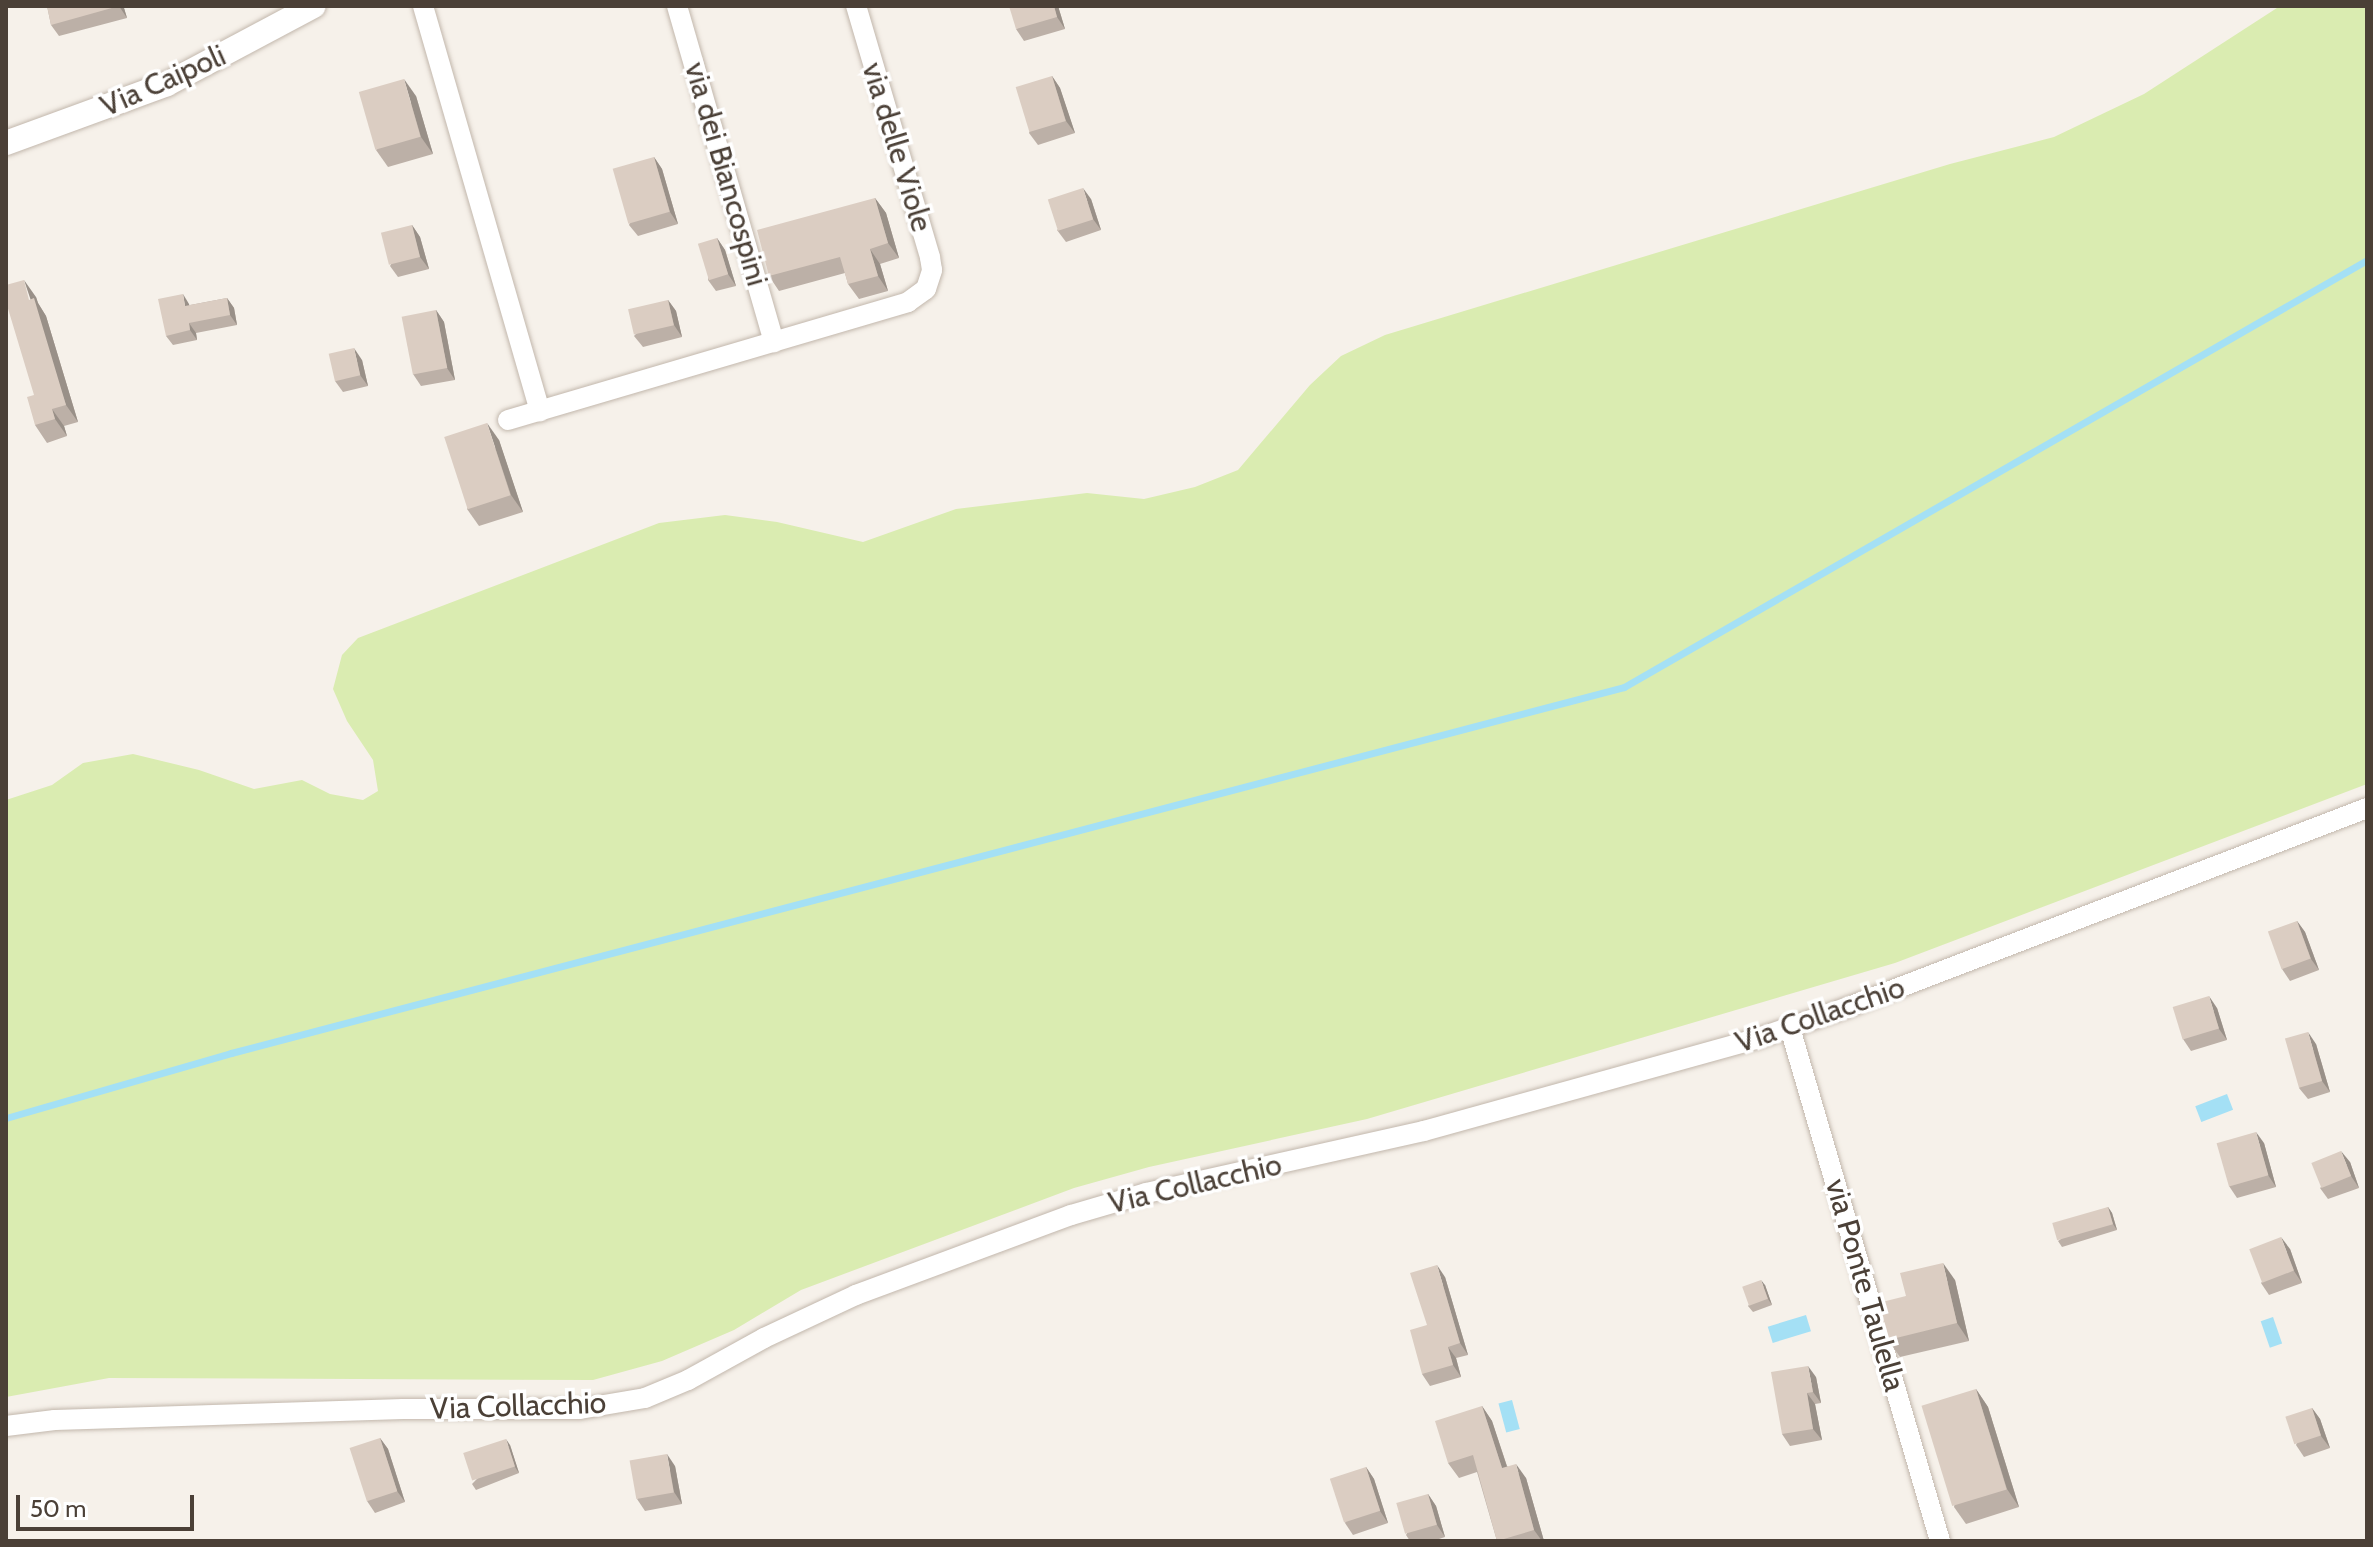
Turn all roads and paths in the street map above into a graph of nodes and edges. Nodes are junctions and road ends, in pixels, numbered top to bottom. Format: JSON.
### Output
{"nodes":[{"id":1,"x":314,"y":6,"type":"edge"},
{"id":2,"x":423,"y":6,"type":"edge"},
{"id":3,"x":677,"y":6,"type":"edge"},
{"id":4,"x":856,"y":6,"type":"edge"},
{"id":5,"x":6,"y":143,"type":"edge"},
{"id":6,"x":774,"y":342,"type":"junction"},
{"id":7,"x":540,"y":411,"type":"junction"},
{"id":8,"x":508,"y":420,"type":"dead end"},
{"id":9,"x":2367,"y":808,"type":"edge"},
{"id":10,"x":1790,"y":1028,"type":"junction"},
{"id":11,"x":6,"y":1426,"type":"edge"},
{"id":12,"x":1940,"y":1541,"type":"edge"}],
"edges":[{"from":1,"to":5,"type":"street","name":"Via Caipoli"},
{"from":2,"to":7,"type":"street"},
{"from":3,"to":6,"type":"street","name":"via dei Biancospini"},
{"from":4,"to":6,"type":"street","name":"via delle Viole"},
{"from":6,"to":7,"type":"street"},
{"from":7,"to":8,"type":"street"},
{"from":9,"to":10,"type":"street","name":"Via Collacchio"},
{"from":10,"to":11,"type":"street","name":"Via Collacchio"},
{"from":10,"to":12,"type":"street","name":"via Ponte Taulella"}]}
